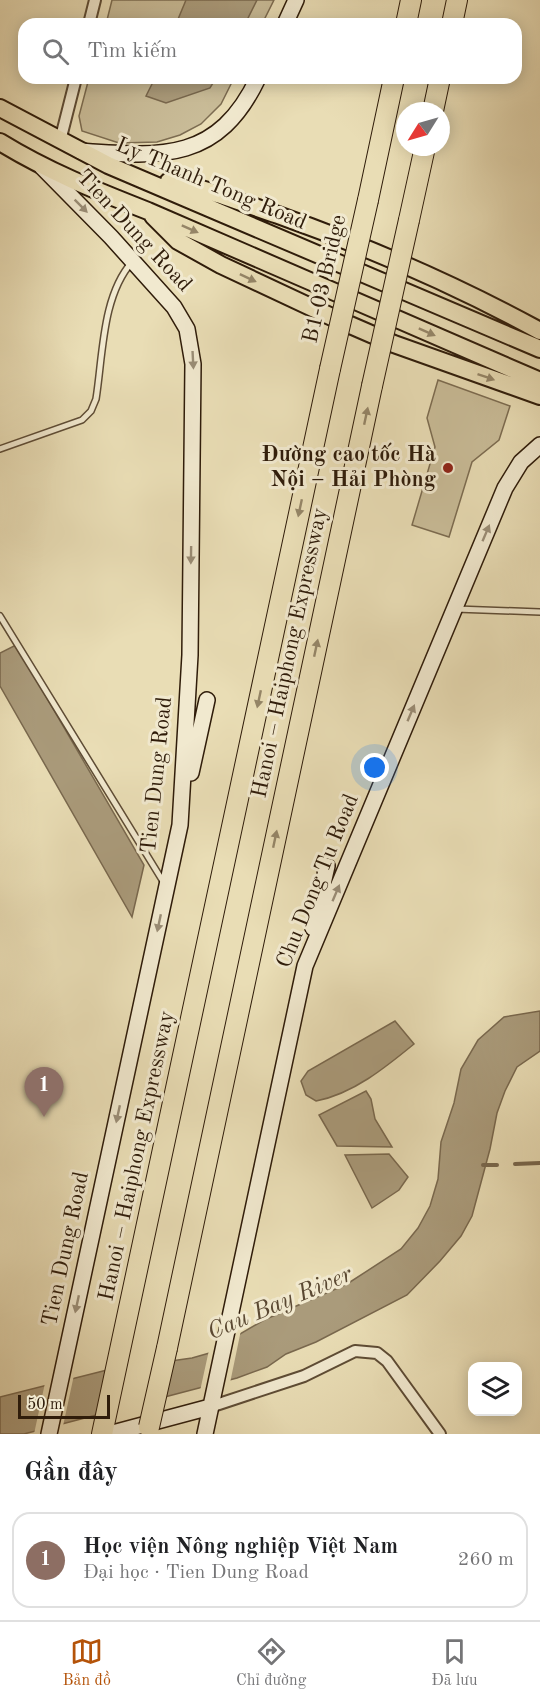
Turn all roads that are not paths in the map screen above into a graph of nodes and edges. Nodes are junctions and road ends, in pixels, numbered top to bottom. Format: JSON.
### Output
{"nodes":[{"id":1,"x":95,"y":0,"type":"edge"},
{"id":2,"x":297,"y":0,"type":"edge"},
{"id":3,"x":411,"y":0,"type":"edge"},
{"id":4,"x":457,"y":0,"type":"edge"},
{"id":5,"x":90,"y":18,"type":"edge"},
{"id":6,"x":288,"y":18,"type":"edge"},
{"id":7,"x":407,"y":18,"type":"edge"},
{"id":8,"x":453,"y":18,"type":"edge"},
{"id":9,"x":74,"y":84,"type":"edge"},
{"id":10,"x":255,"y":84,"type":"edge"},
{"id":11,"x":393,"y":84,"type":"edge"},
{"id":12,"x":439,"y":84,"type":"edge"},
{"id":13,"x":435,"y":102,"type":"edge"},
{"id":14,"x":0,"y":108,"type":"edge"},
{"id":15,"x":60,"y":141,"type":"junction"},
{"id":16,"x":0,"y":142,"type":"edge"},
{"id":17,"x":77,"y":150,"type":"junction"},
{"id":18,"x":423,"y":156,"type":"edge"},
{"id":19,"x":40,"y":164,"type":"junction"},
{"id":20,"x":139,"y":177,"type":"junction"},
{"id":21,"x":148,"y":211,"type":"junction"},
{"id":22,"x":134,"y":261,"type":"junction"},
{"id":23,"x":540,"y":331,"type":"edge"},
{"id":24,"x":540,"y":349,"type":"edge"},
{"id":25,"x":330,"y":369,"type":"joint"},
{"id":26,"x":540,"y":381,"type":"edge"},
{"id":27,"x":540,"y":396,"type":"edge"},
{"id":28,"x":540,"y":446,"type":"edge"},
{"id":29,"x":0,"y":449,"type":"edge"},
{"id":30,"x":454,"y":609,"type":"junction"},
{"id":31,"x":540,"y":612,"type":"edge"},
{"id":32,"x":0,"y":616,"type":"edge"},
{"id":33,"x":207,"y":700,"type":"dead end"},
{"id":34,"x":180,"y":825,"type":"junction"},
{"id":35,"x":327,"y":867,"type":"dead end"},
{"id":36,"x":167,"y":886,"type":"junction"},
{"id":37,"x":305,"y":966,"type":"junction"},
{"id":38,"x":212,"y":1399,"type":"junction"},
{"id":39,"x":148,"y":1430,"type":"edge"},
{"id":40,"x":49,"y":1434,"type":"edge"},
{"id":41,"x":102,"y":1434,"type":"edge"},
{"id":42,"x":109,"y":1434,"type":"edge"},
{"id":43,"x":205,"y":1434,"type":"edge"},
{"id":44,"x":440,"y":1434,"type":"edge"}],
"edges":[{"from":1,"to":5,"type":"street"},
{"from":2,"to":6,"type":"main road"},
{"from":3,"to":7,"type":"highway"},
{"from":4,"to":8,"type":"highway"},
{"from":9,"to":15,"type":"street"},
{"from":10,"to":17,"type":"main road"},
{"from":11,"to":25,"type":"highway","name":"B1-03 Bridge","bridge":true},
{"from":12,"to":13,"type":"highway"},
{"from":14,"to":15,"type":"main road","name":"Ly Thanh Tong Road"},
{"from":15,"to":17,"type":"main road","name":"Ly Thanh Tong Road"},
{"from":16,"to":19,"type":"main road"},
{"from":17,"to":20,"type":"main road","name":"Ly Thanh Tong Road"},
{"from":39,"to":18,"type":"highway","name":"Hanoi – Haiphong Expressway","one_way":true,"bridge":true},
{"from":19,"to":21,"type":"main road"},
{"from":19,"to":22,"type":"main road","name":"Tien Dung Road","one_way":true},
{"from":20,"to":23,"type":"main road"},
{"from":20,"to":24,"type":"main road","name":"Ly Thanh Tong Road"},
{"from":21,"to":26,"type":"main road","one_way":true},
{"from":21,"to":27,"type":"main road","one_way":true},
{"from":22,"to":29,"type":"lane"},
{"from":22,"to":34,"type":"main road","name":"Tien Dung Road","one_way":true},
{"from":25,"to":41,"type":"highway","name":"Hanoi – Haiphong Expressway","one_way":true},
{"from":30,"to":28,"type":"main road","name":"Chu Dong Tu Road","one_way":true},
{"from":30,"to":31,"type":"lane"},
{"from":37,"to":30,"type":"main road","name":"Chu Dong Tu Road","one_way":true},
{"from":32,"to":36,"type":"lane"},
{"from":33,"to":34,"type":"main road"},
{"from":34,"to":36,"type":"main road","name":"Tien Dung Road"},
{"from":35,"to":37,"type":"main road"},
{"from":36,"to":40,"type":"main road","name":"Tien Dung Road","one_way":true},
{"from":37,"to":38,"type":"main road","name":"Chu Dong Tu Road"},
{"from":38,"to":42,"type":"main road"},
{"from":38,"to":43,"type":"main road","name":"Chu Dong Tu Road"},
{"from":38,"to":44,"type":"street"}]}
